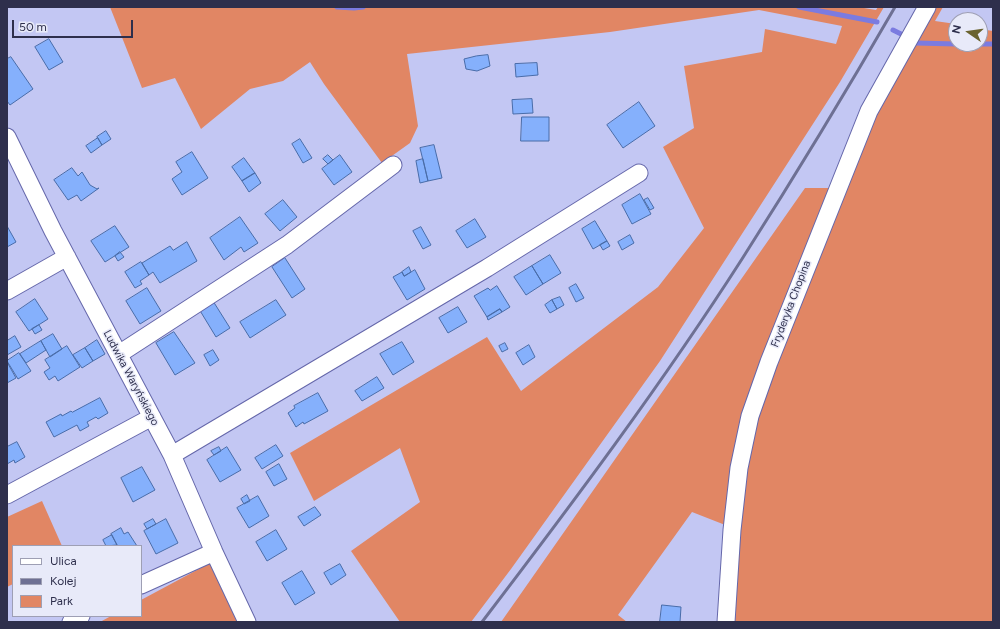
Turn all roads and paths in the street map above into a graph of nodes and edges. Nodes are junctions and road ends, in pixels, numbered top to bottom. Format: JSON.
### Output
{"nodes":[{"id":1,"x":927,"y":7,"type":"edge"},
{"id":2,"x":7,"y":137,"type":"edge"},
{"id":3,"x":393,"y":165,"type":"dead end"},
{"id":4,"x":639,"y":174,"type":"dead end"},
{"id":5,"x":67,"y":258,"type":"junction"},
{"id":6,"x":7,"y":291,"type":"edge"},
{"id":7,"x":119,"y":354,"type":"junction"},
{"id":8,"x":152,"y":417,"type":"junction"},
{"id":9,"x":172,"y":455,"type":"junction"},
{"id":10,"x":7,"y":495,"type":"edge"},
{"id":11,"x":214,"y":552,"type":"junction"},
{"id":12,"x":142,"y":585,"type":"edge"},
{"id":13,"x":247,"y":622,"type":"edge"},
{"id":14,"x":726,"y":622,"type":"edge"}],
"edges":[{"from":1,"to":14,"type":"street","name":"Fryderyka Chopina"},
{"from":2,"to":5,"type":"street","name":"Ludwika Waryńskiego"},
{"from":3,"to":7,"type":"street"},
{"from":4,"to":9,"type":"street"},
{"from":5,"to":6,"type":"street"},
{"from":5,"to":7,"type":"street","name":"Ludwika Waryńskiego"},
{"from":7,"to":8,"type":"street","name":"Ludwika Waryńskiego"},
{"from":8,"to":9,"type":"street","name":"Ludwika Waryńskiego"},
{"from":8,"to":10,"type":"street"},
{"from":9,"to":11,"type":"street","name":"Ludwika Waryńskiego"},
{"from":11,"to":12,"type":"street"},
{"from":11,"to":13,"type":"street","name":"Ludwika Waryńskiego"}]}
